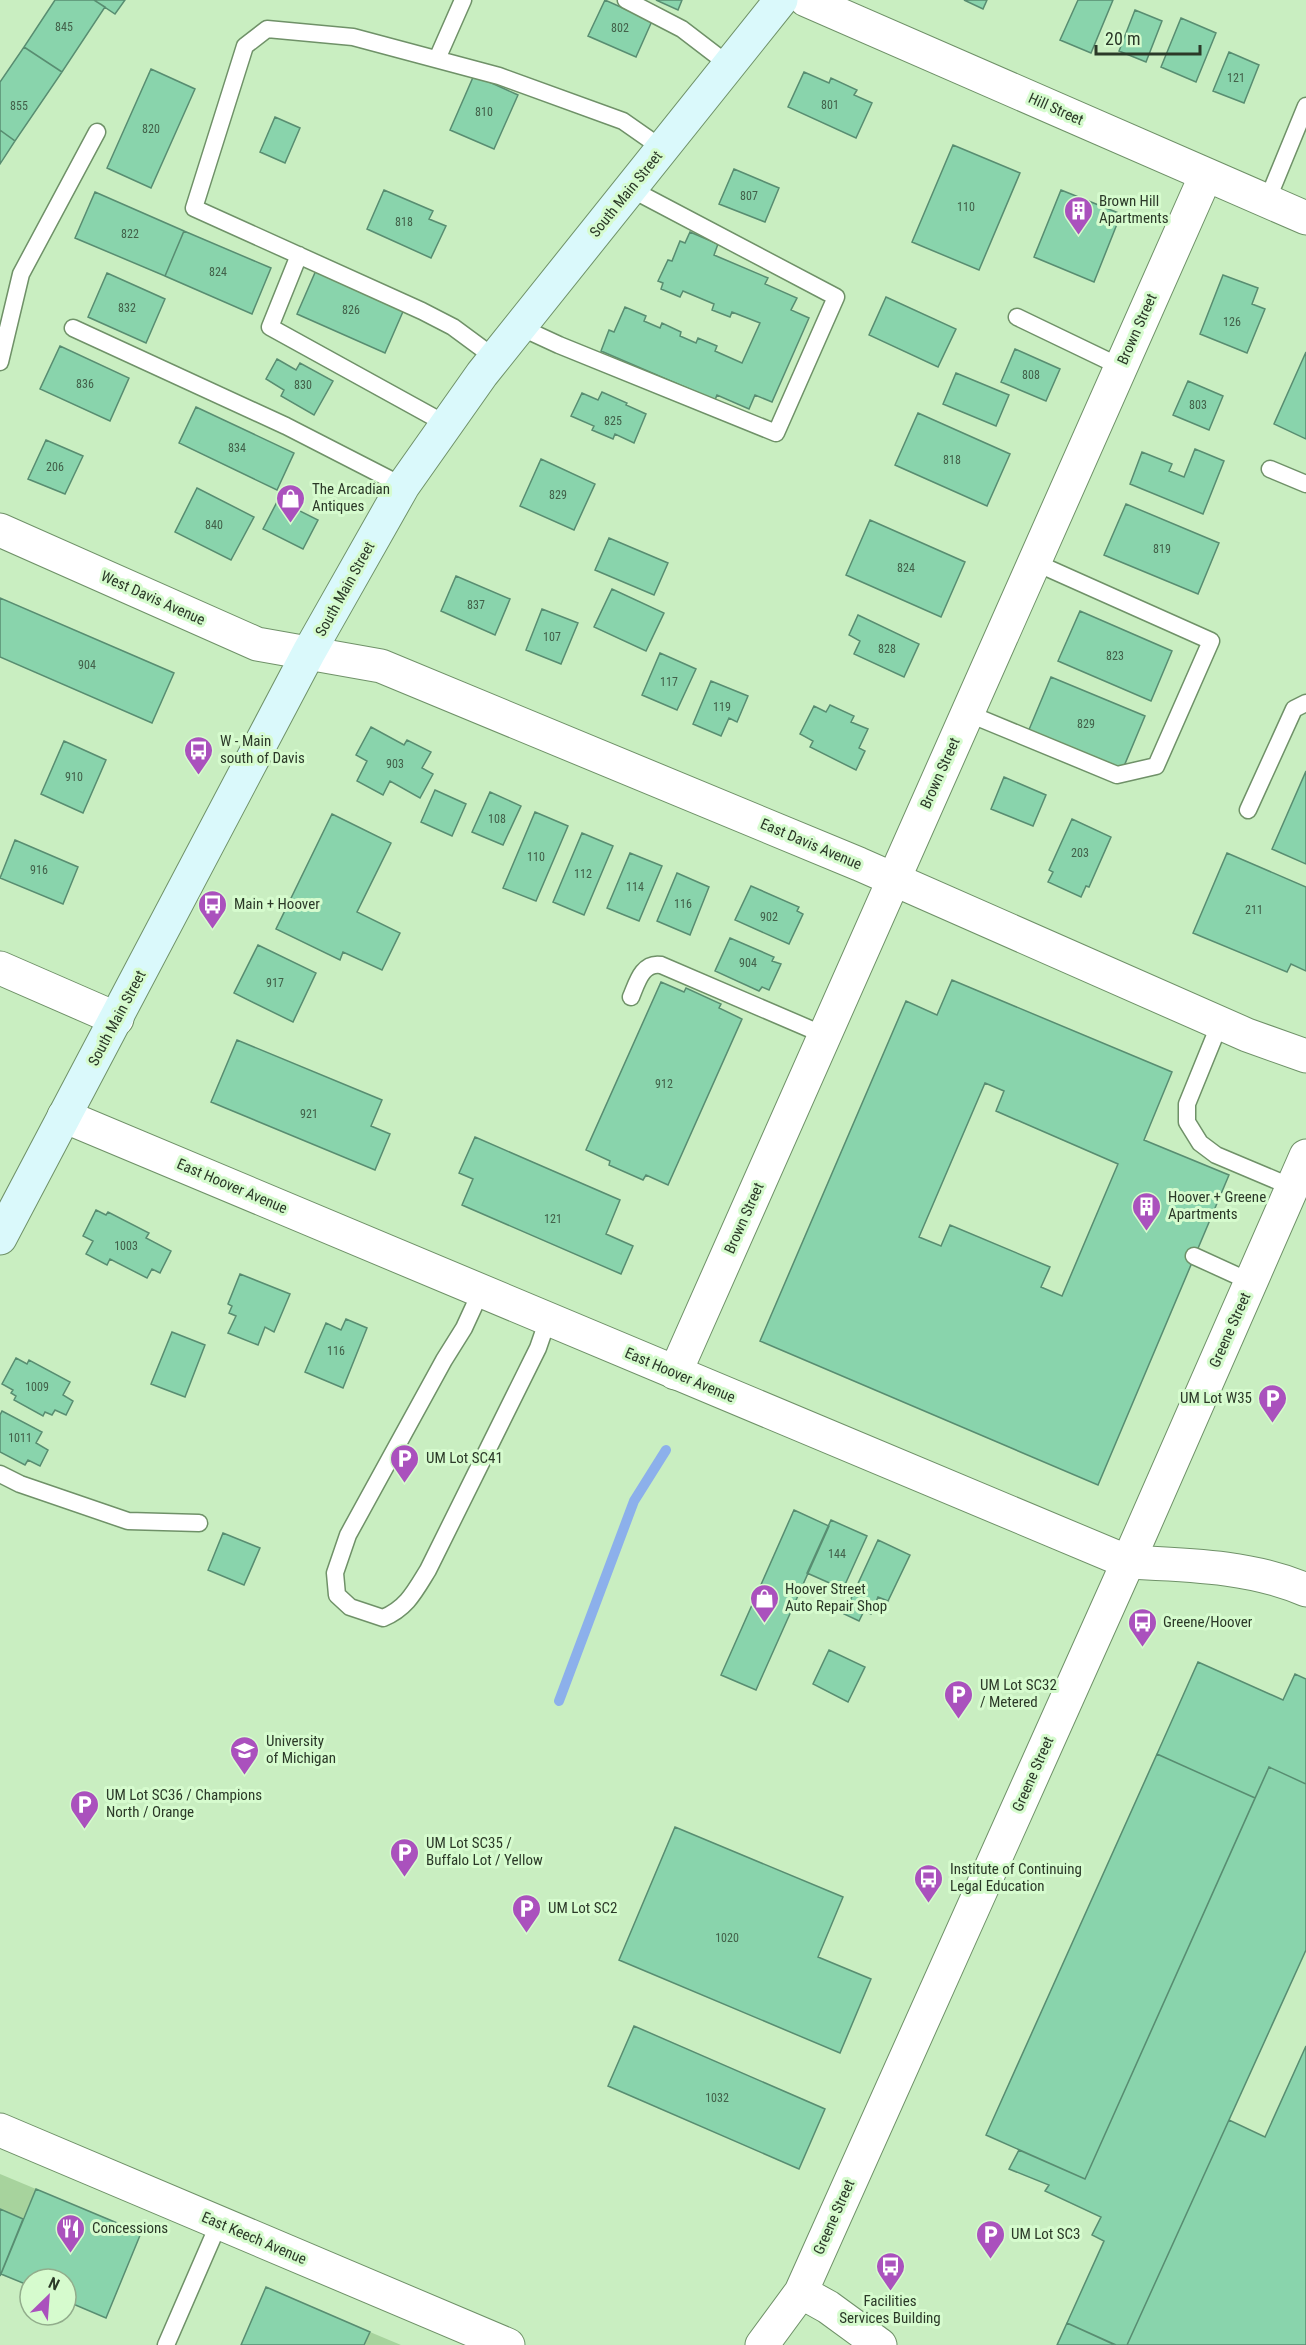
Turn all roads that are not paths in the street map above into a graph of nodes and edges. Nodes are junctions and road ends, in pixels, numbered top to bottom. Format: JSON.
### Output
{"nodes":[{"id":1,"x":463,"y":0,"type":"edge"},
{"id":2,"x":626,"y":0,"type":"edge"},
{"id":3,"x":781,"y":0,"type":"edge"},
{"id":4,"x":806,"y":0,"type":"edge"},
{"id":5,"x":437,"y":59,"type":"junction"},
{"id":6,"x":729,"y":65,"type":"junction"},
{"id":7,"x":1306,"y":106,"type":"edge"},
{"id":8,"x":97,"y":132,"type":"dead end"},
{"id":9,"x":663,"y":149,"type":"junction"},
{"id":10,"x":1206,"y":175,"type":"junction"},
{"id":11,"x":631,"y":189,"type":"junction"},
{"id":12,"x":1267,"y":201,"type":"junction"},
{"id":13,"x":1306,"y":218,"type":"edge"},
{"id":14,"x":299,"y":255,"type":"junction"},
{"id":15,"x":1017,"y":317,"type":"dead end"},
{"id":16,"x":520,"y":327,"type":"junction"},
{"id":17,"x":73,"y":328,"type":"dead end"},
{"id":18,"x":495,"y":358,"type":"junction"},
{"id":19,"x":0,"y":362,"type":"edge"},
{"id":20,"x":1120,"y":368,"type":"junction"},
{"id":21,"x":446,"y":424,"type":"junction"},
{"id":22,"x":1270,"y":469,"type":"dead end"},
{"id":23,"x":1306,"y":484,"type":"edge"},
{"id":24,"x":403,"y":486,"type":"junction"},
{"id":25,"x":0,"y":530,"type":"edge"},
{"id":26,"x":1034,"y":562,"type":"junction"},
{"id":27,"x":309,"y":652,"type":"junction"},
{"id":28,"x":1306,"y":703,"type":"edge"},
{"id":29,"x":967,"y":713,"type":"junction"},
{"id":30,"x":1248,"y":810,"type":"dead end"},
{"id":31,"x":893,"y":879,"type":"junction"},
{"id":32,"x":0,"y":968,"type":"edge"},
{"id":33,"x":631,"y":997,"type":"dead end"},
{"id":34,"x":117,"y":1019,"type":"junction"},
{"id":35,"x":1220,"y":1023,"type":"junction"},
{"id":36,"x":824,"y":1035,"type":"junction"},
{"id":37,"x":1306,"y":1056,"type":"edge"},
{"id":38,"x":64,"y":1116,"type":"junction"},
{"id":39,"x":1306,"y":1156,"type":"edge"},
{"id":40,"x":1292,"y":1187,"type":"junction"},
{"id":41,"x":0,"y":1238,"type":"edge"},
{"id":42,"x":1194,"y":1256,"type":"dead end"},
{"id":43,"x":1251,"y":1282,"type":"junction"},
{"id":44,"x":481,"y":1291,"type":"junction"},
{"id":45,"x":548,"y":1319,"type":"junction"},
{"id":46,"x":675,"y":1373,"type":"junction"},
{"id":47,"x":0,"y":1474,"type":"edge"},
{"id":48,"x":199,"y":1523,"type":"dead end"},
{"id":49,"x":1128,"y":1562,"type":"junction"},
{"id":50,"x":1306,"y":1590,"type":"edge"},
{"id":51,"x":0,"y":2130,"type":"edge"},
{"id":52,"x":219,"y":2223,"type":"junction"},
{"id":53,"x":801,"y":2292,"type":"junction"},
{"id":54,"x":166,"y":2345,"type":"edge"},
{"id":55,"x":508,"y":2345,"type":"edge"},
{"id":56,"x":762,"y":2345,"type":"edge"},
{"id":57,"x":880,"y":2345,"type":"edge"}],
"edges":[{"from":1,"to":5,"type":"lane"},
{"from":2,"to":6,"type":"lane"},
{"from":3,"to":6,"type":"main road","name":"South Main Street"},
{"from":4,"to":10,"type":"street","name":"Hill Street"},
{"from":5,"to":9,"type":"lane"},
{"from":5,"to":14,"type":"lane"},
{"from":6,"to":9,"type":"main road","name":"South Main Street"},
{"from":7,"to":12,"type":"lane"},
{"from":8,"to":19,"type":"lane"},
{"from":9,"to":11,"type":"main road","name":"South Main Street"},
{"from":10,"to":12,"type":"street","name":"Hill Street"},
{"from":10,"to":20,"type":"street","name":"Brown Street"},
{"from":11,"to":16,"type":"main road","name":"South Main Street"},
{"from":11,"to":16,"type":"lane"},
{"from":12,"to":13,"type":"street","name":"Hill Street"},
{"from":14,"to":18,"type":"lane"},
{"from":14,"to":21,"type":"lane"},
{"from":15,"to":20,"type":"lane"},
{"from":16,"to":18,"type":"main road","name":"South Main Street"},
{"from":17,"to":24,"type":"lane"},
{"from":18,"to":21,"type":"main road","name":"South Main Street"},
{"from":20,"to":26,"type":"street","name":"Brown Street"},
{"from":21,"to":24,"type":"main road","name":"South Main Street"},
{"from":22,"to":23,"type":"lane"},
{"from":24,"to":27,"type":"main road","name":"South Main Street"},
{"from":25,"to":27,"type":"street","name":"West Davis Avenue"},
{"from":26,"to":29,"type":"street","name":"Brown Street"},
{"from":26,"to":29,"type":"lane"},
{"from":27,"to":31,"type":"street","name":"East Davis Avenue"},
{"from":27,"to":34,"type":"main road","name":"South Main Street"},
{"from":28,"to":30,"type":"lane"},
{"from":29,"to":31,"type":"street","name":"Brown Street"},
{"from":31,"to":35,"type":"street","name":"East Davis Avenue"},
{"from":31,"to":36,"type":"street","name":"Brown Street"},
{"from":32,"to":34,"type":"street"},
{"from":33,"to":36,"type":"lane"},
{"from":34,"to":38,"type":"main road","name":"South Main Street"},
{"from":35,"to":37,"type":"street","name":"East Davis Avenue"},
{"from":35,"to":40,"type":"lane"},
{"from":36,"to":46,"type":"street","name":"Brown Street"},
{"from":38,"to":41,"type":"main road","name":"South Main Street"},
{"from":38,"to":44,"type":"street","name":"East Hoover Avenue"},
{"from":39,"to":40,"type":"street","name":"Greene Street"},
{"from":40,"to":43,"type":"street","name":"Greene Street"},
{"from":42,"to":43,"type":"lane"},
{"from":43,"to":49,"type":"street","name":"Greene Street"},
{"from":44,"to":45,"type":"street","name":"East Hoover Avenue"},
{"from":44,"to":45,"type":"lane"},
{"from":45,"to":46,"type":"street","name":"East Hoover Avenue"},
{"from":46,"to":49,"type":"street","name":"East Hoover Avenue"},
{"from":47,"to":48,"type":"lane"},
{"from":49,"to":50,"type":"street","name":"East Hoover Avenue"},
{"from":49,"to":53,"type":"street","name":"Greene Street"},
{"from":51,"to":52,"type":"street","name":"East Keech Avenue"},
{"from":52,"to":54,"type":"lane"},
{"from":52,"to":55,"type":"street","name":"East Keech Avenue"},
{"from":53,"to":56,"type":"street"},
{"from":53,"to":57,"type":"street"}]}
